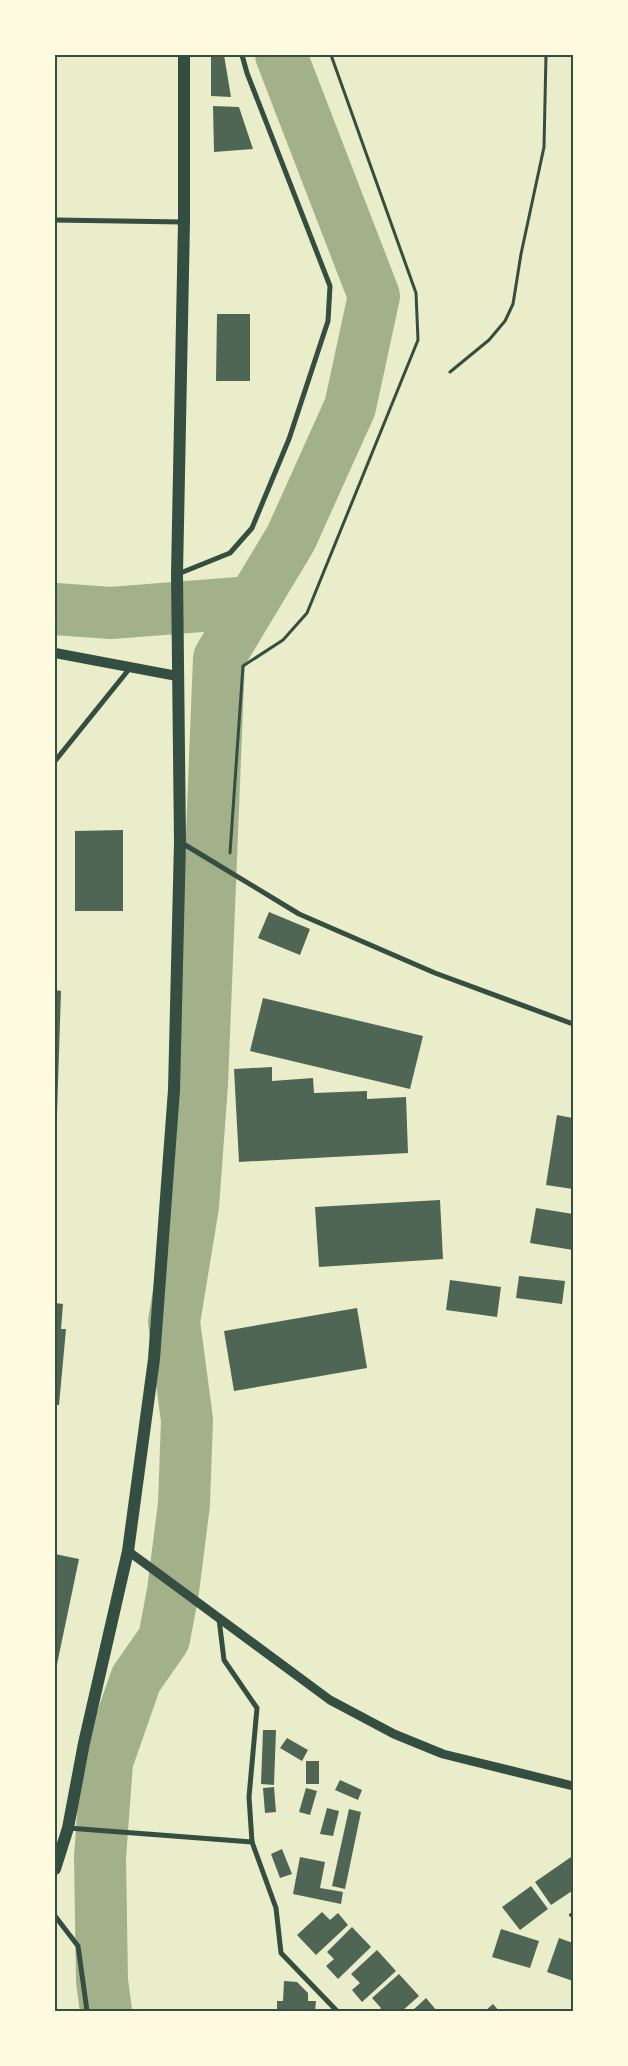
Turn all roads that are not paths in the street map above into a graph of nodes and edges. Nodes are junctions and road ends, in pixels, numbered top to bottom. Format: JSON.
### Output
{"nodes":[{"id":1,"x":184,"y":55,"type":"edge"},
{"id":2,"x":242,"y":55,"type":"edge"},
{"id":3,"x":55,"y":220,"type":"edge"},
{"id":4,"x":184,"y":222,"type":"junction"},
{"id":5,"x":177,"y":577,"type":"junction"},
{"id":6,"x":55,"y":653,"type":"edge"},
{"id":7,"x":131,"y":667,"type":"junction"},
{"id":8,"x":177,"y":676,"type":"junction"},
{"id":9,"x":55,"y":761,"type":"edge"},
{"id":10,"x":180,"y":842,"type":"junction"},
{"id":11,"x":573,"y":1024,"type":"edge"},
{"id":12,"x":128,"y":1551,"type":"junction"},
{"id":13,"x":220,"y":1619,"type":"junction"},
{"id":14,"x":573,"y":1786,"type":"edge"},
{"id":15,"x":68,"y":1828,"type":"junction"},
{"id":16,"x":252,"y":1842,"type":"junction"},
{"id":17,"x":55,"y":1869,"type":"edge"},
{"id":18,"x":55,"y":1916,"type":"edge"},
{"id":19,"x":86,"y":2011,"type":"edge"},
{"id":20,"x":337,"y":2011,"type":"edge"}],
"edges":[{"from":1,"to":4,"type":"main road"},
{"from":2,"to":5,"type":"street"},
{"from":3,"to":4,"type":"street"},
{"from":4,"to":5,"type":"main road"},
{"from":5,"to":8,"type":"main road"},
{"from":6,"to":7,"type":"main road"},
{"from":7,"to":8,"type":"main road"},
{"from":7,"to":9,"type":"street"},
{"from":8,"to":10,"type":"main road"},
{"from":10,"to":11,"type":"street"},
{"from":10,"to":12,"type":"main road"},
{"from":12,"to":13,"type":"street"},
{"from":12,"to":15,"type":"main road"},
{"from":13,"to":14,"type":"street"},
{"from":13,"to":16,"type":"street"},
{"from":15,"to":16,"type":"street"},
{"from":15,"to":17,"type":"main road"},
{"from":16,"to":20,"type":"street"},
{"from":18,"to":19,"type":"street"}]}
